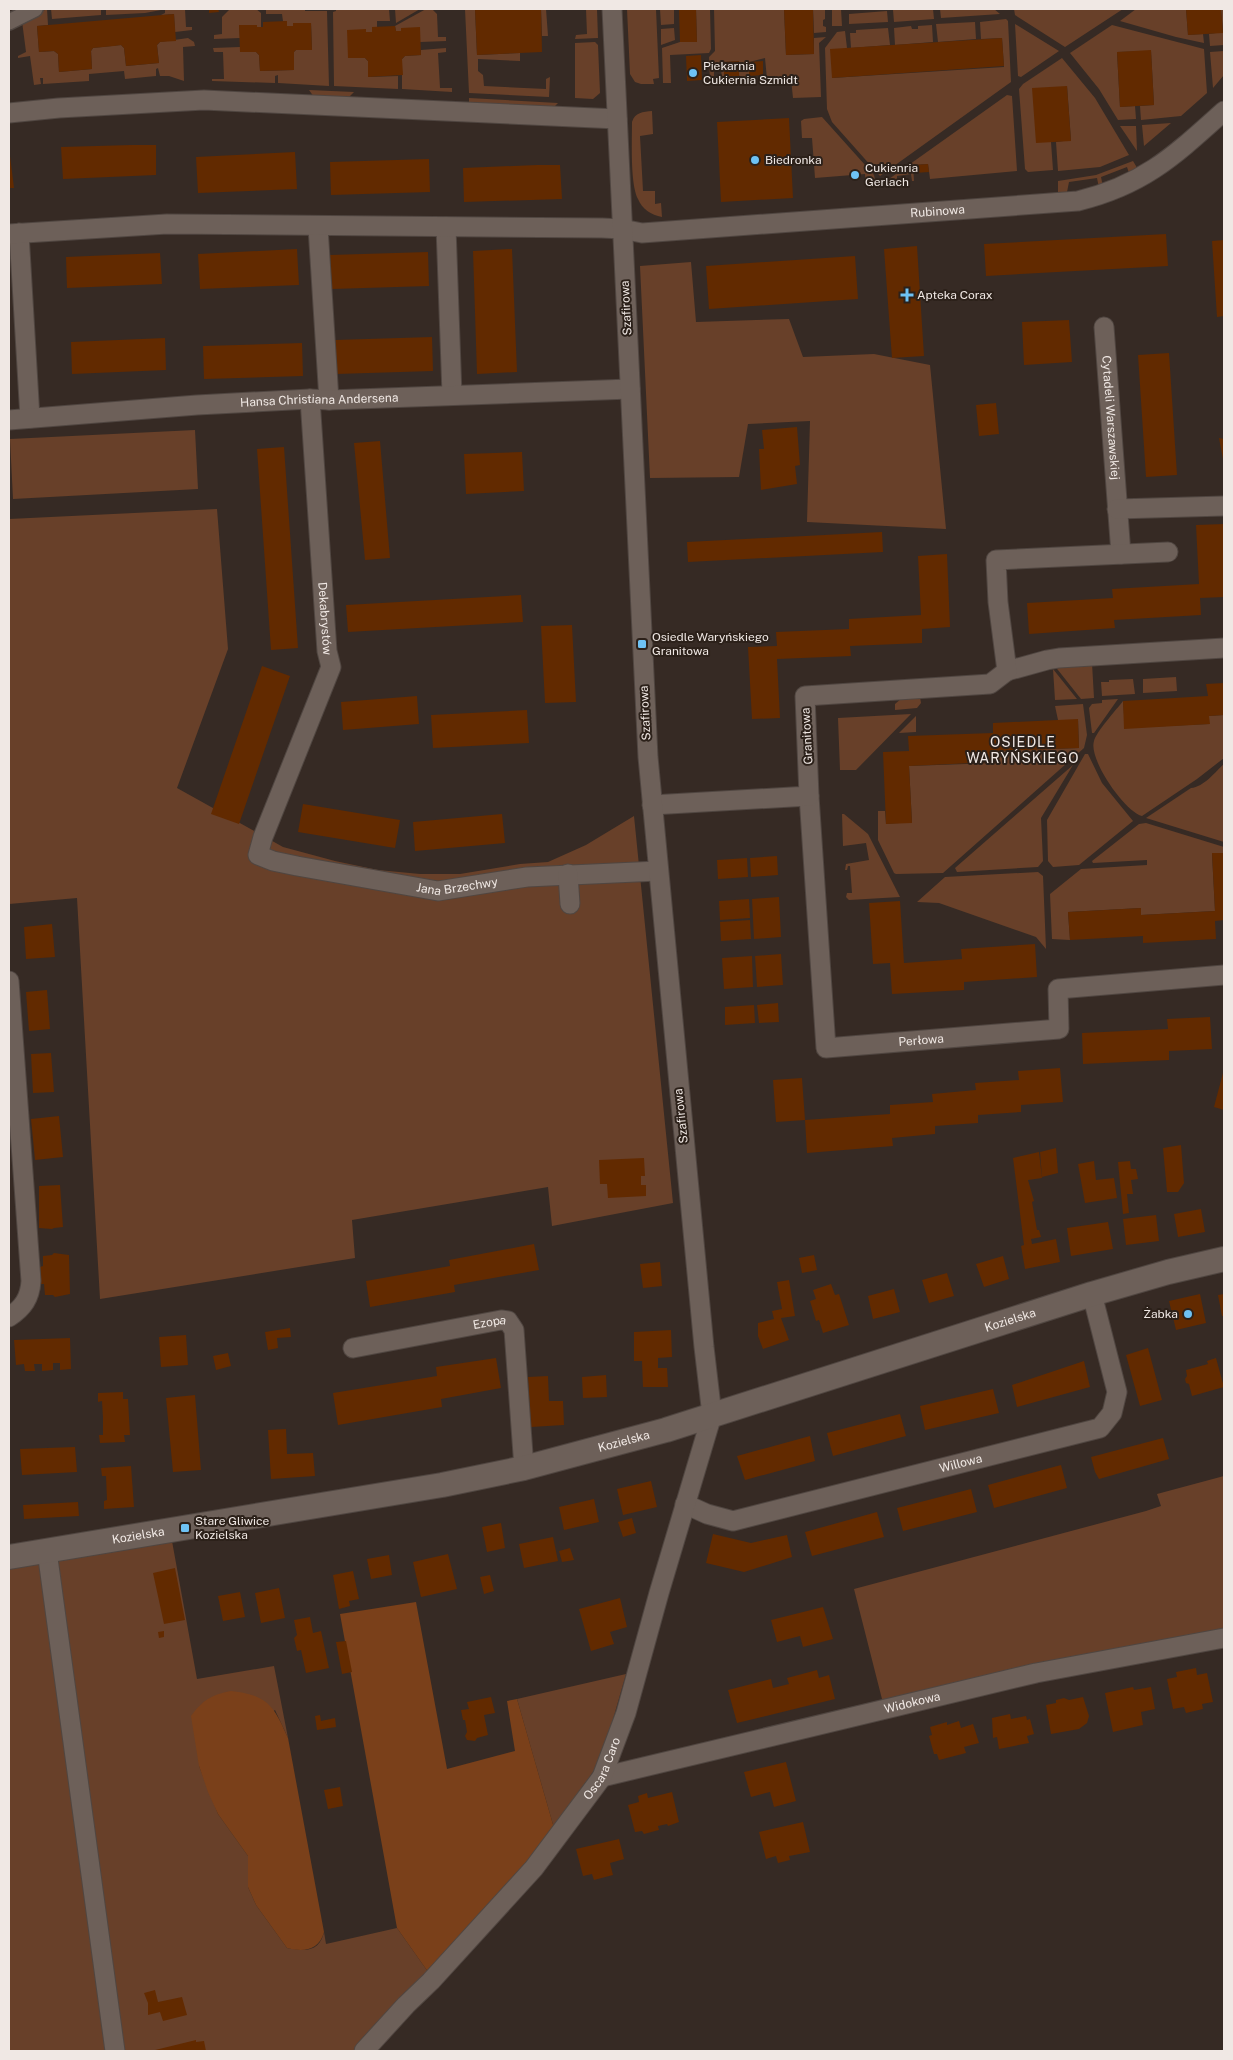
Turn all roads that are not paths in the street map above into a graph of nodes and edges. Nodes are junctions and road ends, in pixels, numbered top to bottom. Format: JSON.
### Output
{"nodes":[{"id":1,"x":35,"y":9,"type":"edge"},
{"id":2,"x":612,"y":9,"type":"edge"},
{"id":3,"x":9,"y":22,"type":"edge"},
{"id":4,"x":1224,"y":111,"type":"edge"},
{"id":5,"x":9,"y":113,"type":"edge"},
{"id":6,"x":618,"y":119,"type":"junction"},
{"id":7,"x":318,"y":227,"type":"junction"},
{"id":8,"x":446,"y":227,"type":"junction"},
{"id":9,"x":622,"y":229,"type":"junction"},
{"id":10,"x":14,"y":233,"type":"edge"},
{"id":11,"x":1104,"y":327,"type":"dead end"},
{"id":12,"x":630,"y":389,"type":"junction"},
{"id":13,"x":452,"y":395,"type":"junction"},
{"id":14,"x":310,"y":399,"type":"junction"},
{"id":15,"x":328,"y":400,"type":"junction"},
{"id":16,"x":30,"y":418,"type":"junction"},
{"id":17,"x":9,"y":420,"type":"edge"},
{"id":18,"x":1224,"y":506,"type":"edge"},
{"id":19,"x":1117,"y":509,"type":"junction"},
{"id":20,"x":1168,"y":552,"type":"dead end"},
{"id":21,"x":1121,"y":554,"type":"junction"},
{"id":22,"x":1224,"y":648,"type":"edge"},
{"id":23,"x":1007,"y":671,"type":"junction"},
{"id":24,"x":809,"y":796,"type":"junction"},
{"id":25,"x":652,"y":805,"type":"junction"},
{"id":26,"x":258,"y":855,"type":"joint"},
{"id":27,"x":658,"y":871,"type":"junction"},
{"id":28,"x":568,"y":874,"type":"junction"},
{"id":29,"x":570,"y":904,"type":"dead end"},
{"id":30,"x":1224,"y":975,"type":"edge"},
{"id":31,"x":9,"y":981,"type":"edge"},
{"id":32,"x":1224,"y":1259,"type":"edge"},
{"id":33,"x":1092,"y":1294,"type":"junction"},
{"id":34,"x":9,"y":1317,"type":"edge"},
{"id":35,"x":353,"y":1348,"type":"dead end"},
{"id":36,"x":712,"y":1415,"type":"junction"},
{"id":37,"x":524,"y":1468,"type":"junction"},
{"id":38,"x":685,"y":1504,"type":"junction"},
{"id":39,"x":47,"y":1551,"type":"junction"},
{"id":40,"x":9,"y":1557,"type":"edge"},
{"id":41,"x":1224,"y":1638,"type":"edge"},
{"id":42,"x":602,"y":1777,"type":"junction"},
{"id":43,"x":115,"y":2051,"type":"edge"},
{"id":44,"x":364,"y":2051,"type":"edge"}],
"edges":[{"from":1,"to":3,"type":"street"},
{"from":2,"to":6,"type":"street","name":"Szafirowa"},
{"from":4,"to":9,"type":"street","name":"Rubinowa"},
{"from":5,"to":6,"type":"street"},
{"from":6,"to":9,"type":"street","name":"Szafirowa"},
{"from":7,"to":8,"type":"street","name":"Rubinowa"},
{"from":7,"to":10,"type":"street","name":"Rubinowa"},
{"from":7,"to":15,"type":"street"},
{"from":8,"to":9,"type":"street","name":"Rubinowa"},
{"from":8,"to":13,"type":"street"},
{"from":9,"to":12,"type":"street","name":"Szafirowa"},
{"from":10,"to":16,"type":"street"},
{"from":11,"to":19,"type":"street","name":"Cytadeli Warszawskiej"},
{"from":12,"to":13,"type":"street","name":"Hansa Christiana Andersena"},
{"from":12,"to":25,"type":"street","name":"Szafirowa"},
{"from":13,"to":15,"type":"street","name":"Hansa Christiana Andersena"},
{"from":14,"to":15,"type":"street","name":"Hansa Christiana Andersena"},
{"from":14,"to":16,"type":"street","name":"Hansa Christiana Andersena"},
{"from":14,"to":26,"type":"street","name":"Dekabrystów"},
{"from":16,"to":17,"type":"street","name":"Hansa Christiana Andersena"},
{"from":18,"to":19,"type":"street"},
{"from":19,"to":21,"type":"street","name":"Cytadeli Warszawskiej"},
{"from":20,"to":21,"type":"street"},
{"from":21,"to":23,"type":"street"},
{"from":22,"to":23,"type":"street","name":"Granitowa"},
{"from":23,"to":24,"type":"street","name":"Granitowa"},
{"from":24,"to":25,"type":"street"},
{"from":24,"to":30,"type":"street","name":"Perłowa"},
{"from":25,"to":27,"type":"street","name":"Szafirowa"},
{"from":26,"to":28,"type":"street","name":"Jana Brzechwy"},
{"from":27,"to":28,"type":"street","name":"Jana Brzechwy"},
{"from":27,"to":36,"type":"street","name":"Szafirowa"},
{"from":28,"to":29,"type":"street"},
{"from":31,"to":34,"type":"street"},
{"from":32,"to":33,"type":"street","name":"Kozielska"},
{"from":33,"to":36,"type":"street","name":"Kozielska"},
{"from":33,"to":38,"type":"street","name":"Willowa"},
{"from":35,"to":37,"type":"street","name":"Ezopa"},
{"from":36,"to":37,"type":"street","name":"Kozielska"},
{"from":36,"to":38,"type":"street","name":"Oscara Caro"},
{"from":37,"to":39,"type":"street","name":"Kozielska"},
{"from":38,"to":42,"type":"street","name":"Oscara Caro"},
{"from":39,"to":40,"type":"street","name":"Kozielska"},
{"from":39,"to":43,"type":"street"},
{"from":41,"to":42,"type":"street","name":"Widokowa"},
{"from":42,"to":44,"type":"street","name":"Oscara Caro"}]}
